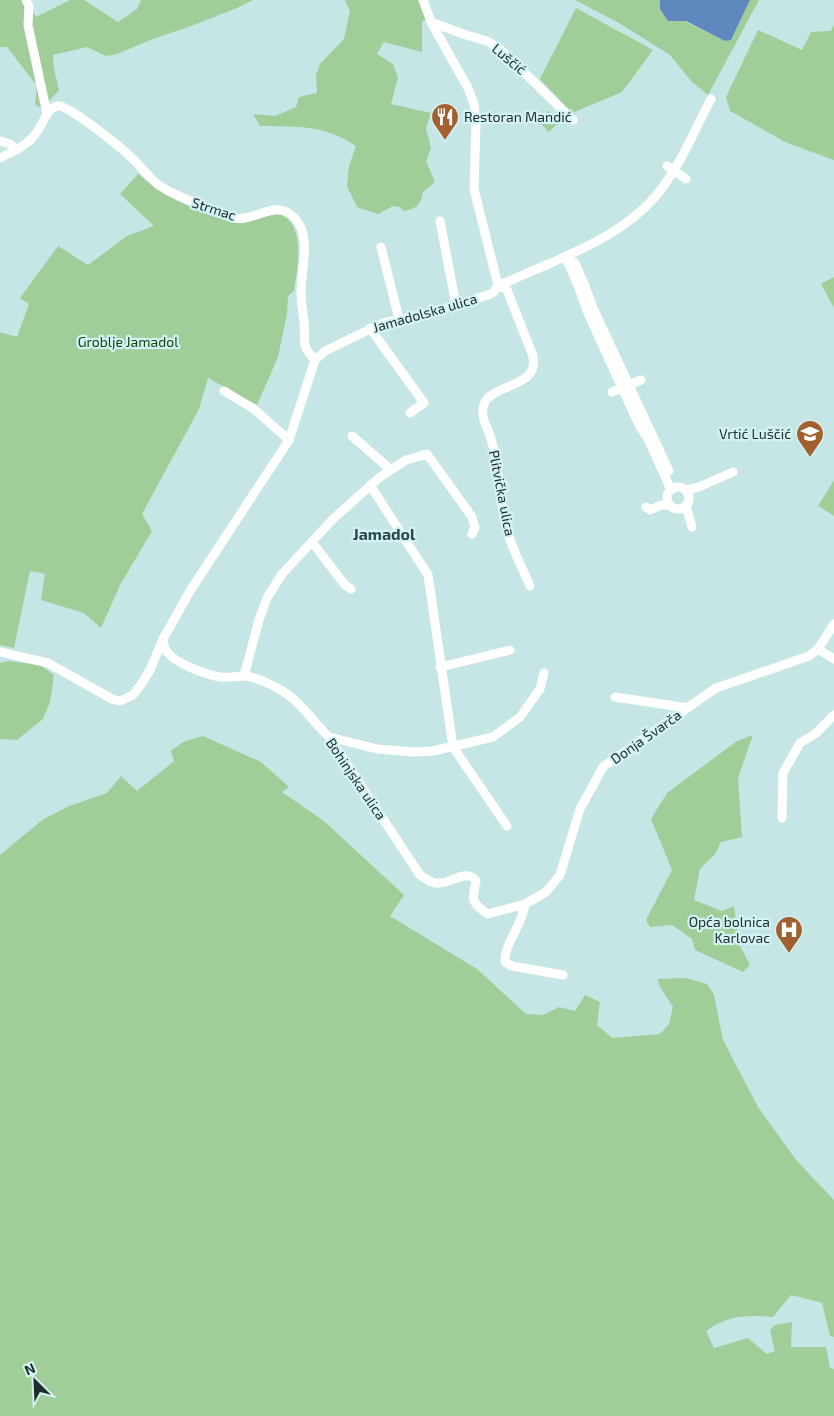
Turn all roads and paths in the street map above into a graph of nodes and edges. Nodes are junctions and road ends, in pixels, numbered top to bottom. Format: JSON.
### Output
{"nodes":[{"id":1,"x":26,"y":0,"type":"edge"},
{"id":2,"x":423,"y":0,"type":"edge"},
{"id":3,"x":431,"y":22,"type":"junction"},
{"id":4,"x":713,"y":100,"type":"dead end"},
{"id":5,"x":47,"y":114,"type":"junction"},
{"id":6,"x":573,"y":120,"type":"dead end"},
{"id":7,"x":0,"y":140,"type":"edge"},
{"id":8,"x":13,"y":147,"type":"junction"},
{"id":9,"x":0,"y":158,"type":"edge"},
{"id":10,"x":440,"y":221,"type":"dead end"},
{"id":11,"x":381,"y":247,"type":"dead end"},
{"id":12,"x":573,"y":258,"type":"junction"},
{"id":13,"x":498,"y":285,"type":"junction"},
{"id":14,"x":456,"y":305,"type":"junction"},
{"id":15,"x":399,"y":319,"type":"junction"},
{"id":16,"x":370,"y":328,"type":"junction"},
{"id":17,"x":315,"y":360,"type":"junction"},
{"id":18,"x":641,"y":380,"type":"dead end"},
{"id":19,"x":625,"y":387,"type":"junction"},
{"id":20,"x":224,"y":391,"type":"dead end"},
{"id":21,"x":612,"y":392,"type":"dead end"},
{"id":22,"x":410,"y":413,"type":"dead end"},
{"id":23,"x":352,"y":436,"type":"dead end"},
{"id":24,"x":289,"y":440,"type":"junction"},
{"id":25,"x":390,"y":469,"type":"junction"},
{"id":26,"x":732,"y":472,"type":"dead end"},
{"id":27,"x":370,"y":485,"type":"junction"},
{"id":28,"x":673,"y":488,"type":"junction"},
{"id":29,"x":688,"y":493,"type":"junction"},
{"id":30,"x":666,"y":503,"type":"junction"},
{"id":31,"x":646,"y":507,"type":"dead end"},
{"id":32,"x":683,"y":507,"type":"junction"},
{"id":33,"x":692,"y":527,"type":"dead end"},
{"id":34,"x":472,"y":534,"type":"dead end"},
{"id":35,"x":312,"y":542,"type":"junction"},
{"id":36,"x":530,"y":586,"type":"dead end"},
{"id":37,"x":351,"y":589,"type":"dead end"},
{"id":38,"x":834,"y":624,"type":"edge"},
{"id":39,"x":163,"y":639,"type":"junction"},
{"id":40,"x":818,"y":649,"type":"junction"},
{"id":41,"x":510,"y":650,"type":"dead end"},
{"id":42,"x":0,"y":652,"type":"edge"},
{"id":43,"x":834,"y":659,"type":"edge"},
{"id":44,"x":440,"y":667,"type":"junction"},
{"id":45,"x":544,"y":673,"type":"dead end"},
{"id":46,"x":244,"y":676,"type":"junction"},
{"id":47,"x":615,"y":697,"type":"dead end"},
{"id":48,"x":688,"y":708,"type":"junction"},
{"id":49,"x":834,"y":715,"type":"edge"},
{"id":50,"x":329,"y":737,"type":"junction"},
{"id":51,"x":453,"y":747,"type":"junction"},
{"id":52,"x":782,"y":818,"type":"dead end"},
{"id":53,"x":507,"y":826,"type":"dead end"},
{"id":54,"x":526,"y":904,"type":"junction"},
{"id":55,"x":563,"y":974,"type":"dead end"}],
"edges":[{"from":1,"to":5,"type":"street"},
{"from":2,"to":3,"type":"street"},
{"from":3,"to":6,"type":"street","name":"Luščić"},
{"from":3,"to":13,"type":"street"},
{"from":4,"to":12,"type":"street","name":"Jamadolska ulica"},
{"from":5,"to":8,"type":"street"},
{"from":5,"to":17,"type":"street","name":"Strmac"},
{"from":7,"to":8,"type":"street"},
{"from":8,"to":9,"type":"street"},
{"from":10,"to":14,"type":"street"},
{"from":11,"to":15,"type":"street"},
{"from":12,"to":13,"type":"street","name":"Jamadolska ulica"},
{"from":12,"to":19,"type":"street"},
{"from":13,"to":14,"type":"street","name":"Jamadolska ulica"},
{"from":13,"to":36,"type":"street","name":"Plitvička ulica"},
{"from":14,"to":15,"type":"street","name":"Jamadolska ulica"},
{"from":15,"to":16,"type":"street","name":"Jamadolska ulica"},
{"from":16,"to":17,"type":"street","name":"Jamadolska ulica"},
{"from":16,"to":22,"type":"street"},
{"from":17,"to":24,"type":"street"},
{"from":18,"to":19,"type":"street"},
{"from":19,"to":21,"type":"street"},
{"from":19,"to":28,"type":"street"},
{"from":20,"to":24,"type":"street"},
{"from":23,"to":25,"type":"street"},
{"from":24,"to":39,"type":"street"},
{"from":25,"to":27,"type":"street"},
{"from":25,"to":34,"type":"street"},
{"from":26,"to":29,"type":"street"},
{"from":27,"to":35,"type":"street"},
{"from":27,"to":44,"type":"street"},
{"from":28,"to":29,"type":"street"},
{"from":28,"to":30,"type":"street"},
{"from":29,"to":32,"type":"street"},
{"from":30,"to":31,"type":"street"},
{"from":30,"to":32,"type":"street"},
{"from":32,"to":33,"type":"street"},
{"from":35,"to":37,"type":"street"},
{"from":35,"to":46,"type":"street"},
{"from":38,"to":40,"type":"street"},
{"from":39,"to":42,"type":"street"},
{"from":39,"to":46,"type":"street","name":"Bohinjska ulica"},
{"from":40,"to":43,"type":"street"},
{"from":40,"to":48,"type":"street","name":"Donja Švarča"},
{"from":41,"to":44,"type":"street"},
{"from":44,"to":51,"type":"street"},
{"from":45,"to":51,"type":"street"},
{"from":46,"to":50,"type":"street","name":"Bohinjska ulica"},
{"from":47,"to":48,"type":"street"},
{"from":48,"to":54,"type":"street","name":"Donja Švarča"},
{"from":49,"to":52,"type":"street"},
{"from":50,"to":51,"type":"street"},
{"from":50,"to":54,"type":"street","name":"Bohinjska ulica"},
{"from":51,"to":53,"type":"street"},
{"from":54,"to":55,"type":"street"}]}
